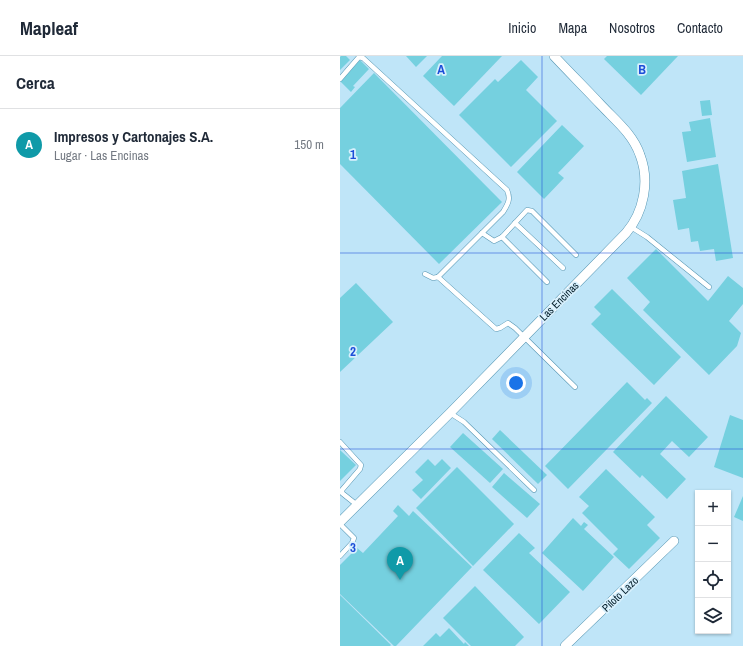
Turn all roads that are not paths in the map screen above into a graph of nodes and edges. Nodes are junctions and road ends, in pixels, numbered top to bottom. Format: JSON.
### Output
{"nodes":[{"id":1,"x":554,"y":56,"type":"edge"},
{"id":2,"x":340,"y":79,"type":"edge"},
{"id":3,"x":515,"y":223,"type":"junction"},
{"id":4,"x":631,"y":227,"type":"junction"},
{"id":5,"x":482,"y":233,"type":"junction"},
{"id":6,"x":502,"y":237,"type":"junction"},
{"id":7,"x":576,"y":255,"type":"dead end"},
{"id":8,"x":563,"y":268,"type":"dead end"},
{"id":9,"x":425,"y":274,"type":"dead end"},
{"id":10,"x":438,"y":277,"type":"junction"},
{"id":11,"x":547,"y":282,"type":"dead end"},
{"id":12,"x":709,"y":287,"type":"dead end"},
{"id":13,"x":524,"y":336,"type":"junction"},
{"id":14,"x":575,"y":387,"type":"dead end"},
{"id":15,"x":450,"y":412,"type":"junction"},
{"id":16,"x":340,"y":442,"type":"edge"},
{"id":17,"x":534,"y":490,"type":"dead end"},
{"id":18,"x":357,"y":505,"type":"junction"},
{"id":19,"x":340,"y":523,"type":"edge"},
{"id":20,"x":674,"y":541,"type":"dead end"},
{"id":21,"x":340,"y":556,"type":"edge"},
{"id":22,"x":565,"y":646,"type":"edge"}],
"edges":[{"from":1,"to":4,"type":"street","name":"Las Encinas"},
{"from":2,"to":5,"type":"lane"},
{"from":3,"to":6,"type":"lane"},
{"from":3,"to":7,"type":"lane"},
{"from":3,"to":8,"type":"lane"},
{"from":4,"to":12,"type":"lane"},
{"from":4,"to":13,"type":"street","name":"Las Encinas"},
{"from":5,"to":6,"type":"lane"},
{"from":5,"to":10,"type":"lane"},
{"from":6,"to":11,"type":"lane"},
{"from":9,"to":10,"type":"lane"},
{"from":10,"to":13,"type":"lane"},
{"from":13,"to":14,"type":"lane"},
{"from":13,"to":15,"type":"street","name":"Las Encinas"},
{"from":15,"to":17,"type":"lane"},
{"from":15,"to":18,"type":"street","name":"Las Encinas"},
{"from":16,"to":18,"type":"lane"},
{"from":18,"to":19,"type":"street","name":"Las Encinas"},
{"from":19,"to":21,"type":"lane"},
{"from":20,"to":22,"type":"street","name":"Piloto Lazo"}]}
